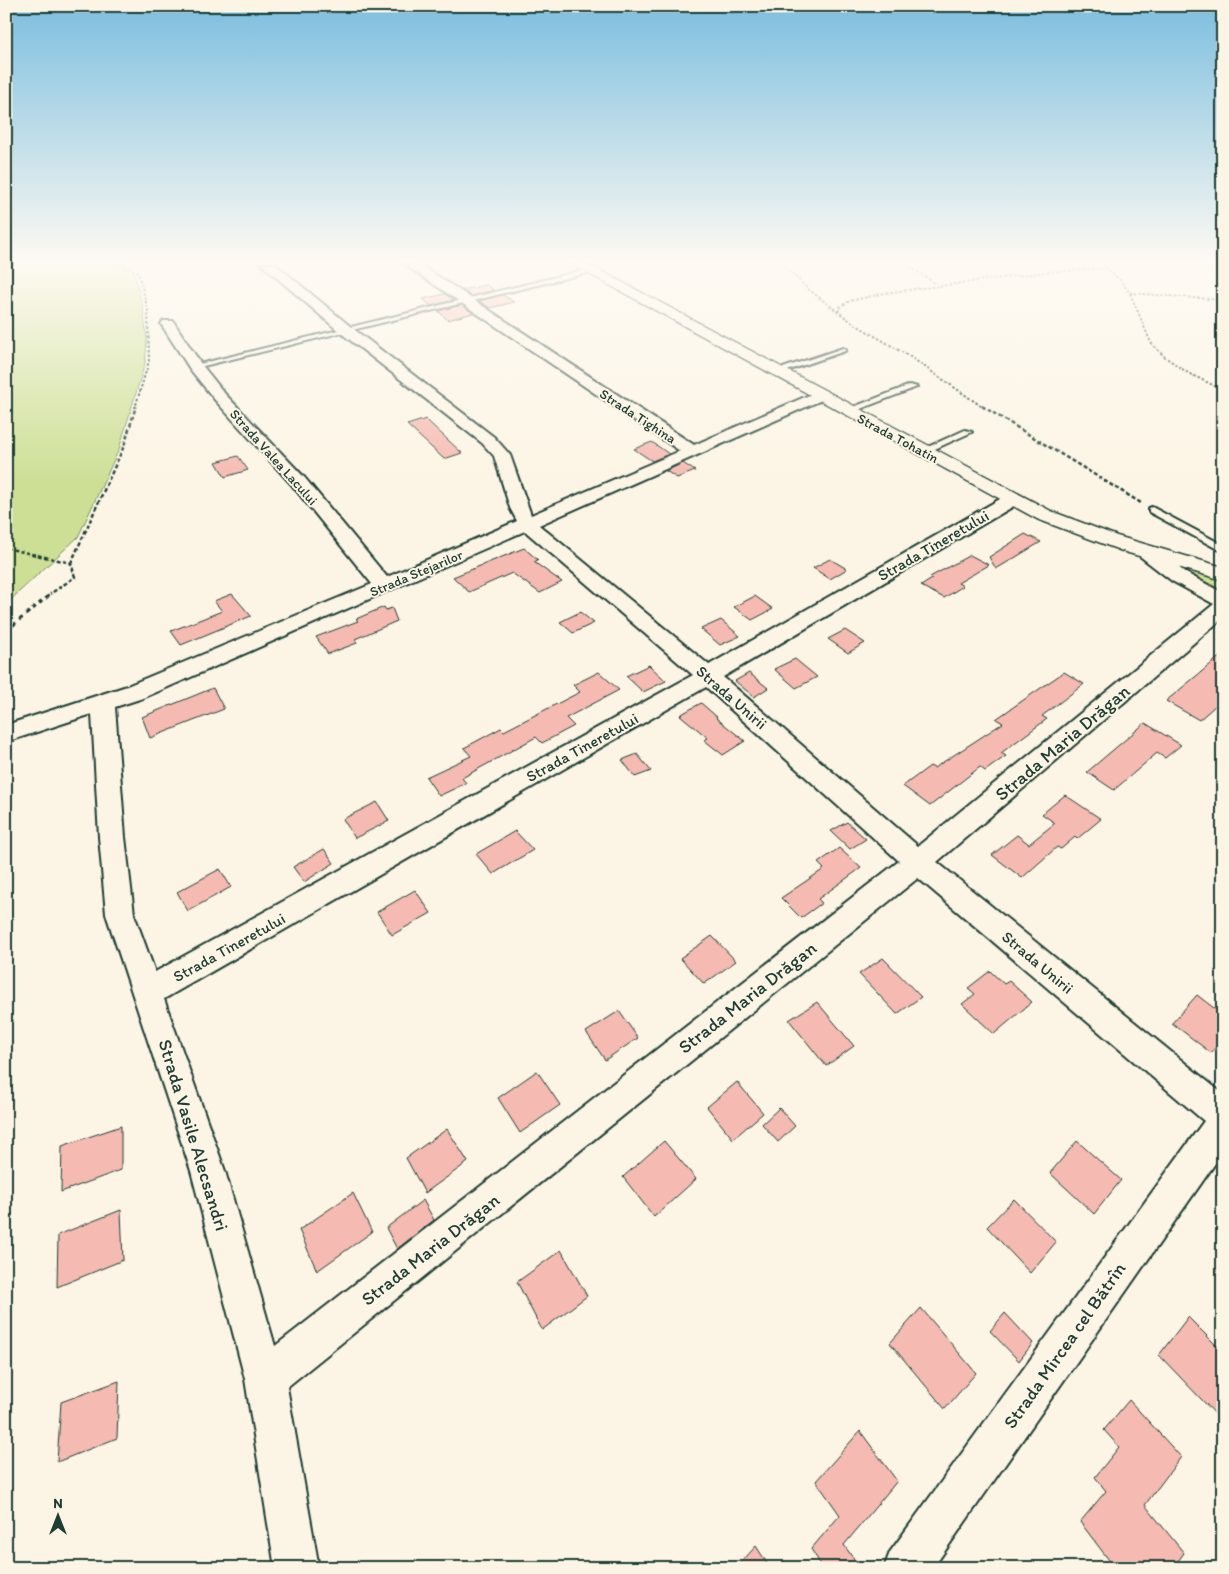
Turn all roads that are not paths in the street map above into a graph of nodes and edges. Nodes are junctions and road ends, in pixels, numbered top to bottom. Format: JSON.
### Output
{"nodes":[{"id":1,"x":177,"y":337,"type":"edge"},
{"id":2,"x":315,"y":337,"type":"edge"},
{"id":3,"x":356,"y":337,"type":"edge"},
{"id":4,"x":520,"y":337,"type":"edge"},
{"id":5,"x":711,"y":337,"type":"edge"},
{"id":6,"x":843,"y":350,"type":"dead end"},
{"id":7,"x":195,"y":366,"type":"junction"},
{"id":8,"x":775,"y":372,"type":"junction"},
{"id":9,"x":913,"y":387,"type":"dead end"},
{"id":10,"x":819,"y":396,"type":"junction"},
{"id":11,"x":847,"y":411,"type":"junction"},
{"id":12,"x":968,"y":432,"type":"dead end"},
{"id":13,"x":692,"y":451,"type":"junction"},
{"id":14,"x":923,"y":451,"type":"junction"},
{"id":15,"x":1013,"y":499,"type":"junction"},
{"id":16,"x":1152,"y":510,"type":"road end"},
{"id":17,"x":527,"y":524,"type":"junction"},
{"id":18,"x":1223,"y":549,"type":"edge"},
{"id":19,"x":1148,"y":553,"type":"junction"},
{"id":20,"x":1223,"y":574,"type":"edge"},
{"id":21,"x":384,"y":586,"type":"junction"},
{"id":22,"x":1223,"y":601,"type":"edge"},
{"id":23,"x":1223,"y":607,"type":"edge"},
{"id":24,"x":708,"y":676,"type":"junction"},
{"id":25,"x":103,"y":702,"type":"junction"},
{"id":26,"x":6,"y":734,"type":"edge"},
{"id":27,"x":918,"y":862,"type":"junction"},
{"id":28,"x":148,"y":992,"type":"junction"},
{"id":29,"x":1223,"y":1116,"type":"edge"},
{"id":30,"x":1223,"y":1123,"type":"edge"},
{"id":31,"x":265,"y":1379,"type":"junction"},
{"id":32,"x":297,"y":1568,"type":"edge"},
{"id":33,"x":906,"y":1568,"type":"edge"}],
"edges":[{"from":1,"to":7,"type":"street","name":"Strada Valea Lacului"},
{"from":2,"to":7,"type":"lane"},
{"from":3,"to":17,"type":"street","name":"Strada Unirii"},
{"from":4,"to":13,"type":"street","name":"Strada Tighina"},
{"from":5,"to":8,"type":"street","name":"Strada Tohatin"},
{"from":6,"to":8,"type":"lane"},
{"from":7,"to":21,"type":"street","name":"Strada Valea Lacului"},
{"from":8,"to":10,"type":"street","name":"Strada Tohatin"},
{"from":9,"to":11,"type":"lane"},
{"from":10,"to":11,"type":"street","name":"Strada Tohatin"},
{"from":10,"to":13,"type":"street","name":"Strada Stejarilor"},
{"from":11,"to":14,"type":"street","name":"Strada Tohatin"},
{"from":12,"to":14,"type":"lane"},
{"from":13,"to":17,"type":"street","name":"Strada Stejarilor"},
{"from":14,"to":15,"type":"street","name":"Strada Tohatin"},
{"from":15,"to":19,"type":"street","name":"Strada Tohatin"},
{"from":15,"to":24,"type":"street","name":"Strada Tineretului"},
{"from":16,"to":18,"type":"lane"},
{"from":17,"to":21,"type":"street","name":"Strada Stejarilor"},
{"from":17,"to":24,"type":"street","name":"Strada Unirii"},
{"from":19,"to":20,"type":"street"},
{"from":19,"to":22,"type":"street","name":"Strada Tohatin"},
{"from":21,"to":25,"type":"street","name":"Strada Stejarilor"},
{"from":23,"to":27,"type":"street","name":"Strada Maria Drăgan"},
{"from":24,"to":27,"type":"street","name":"Strada Unirii"},
{"from":24,"to":28,"type":"street","name":"Strada Tineretului"},
{"from":25,"to":26,"type":"street","name":"Strada Stejarilor"},
{"from":25,"to":28,"type":"street","name":"Strada Vasile Alecsandri"},
{"from":27,"to":29,"type":"street","name":"Strada Unirii"},
{"from":27,"to":31,"type":"street","name":"Strada Maria Drăgan"},
{"from":28,"to":31,"type":"street","name":"Strada Vasile Alecsandri"},
{"from":30,"to":33,"type":"street","name":"Strada Mircea cel Bătrîn"},
{"from":31,"to":32,"type":"street","name":"Strada Vasile Alecsandri"}]}
